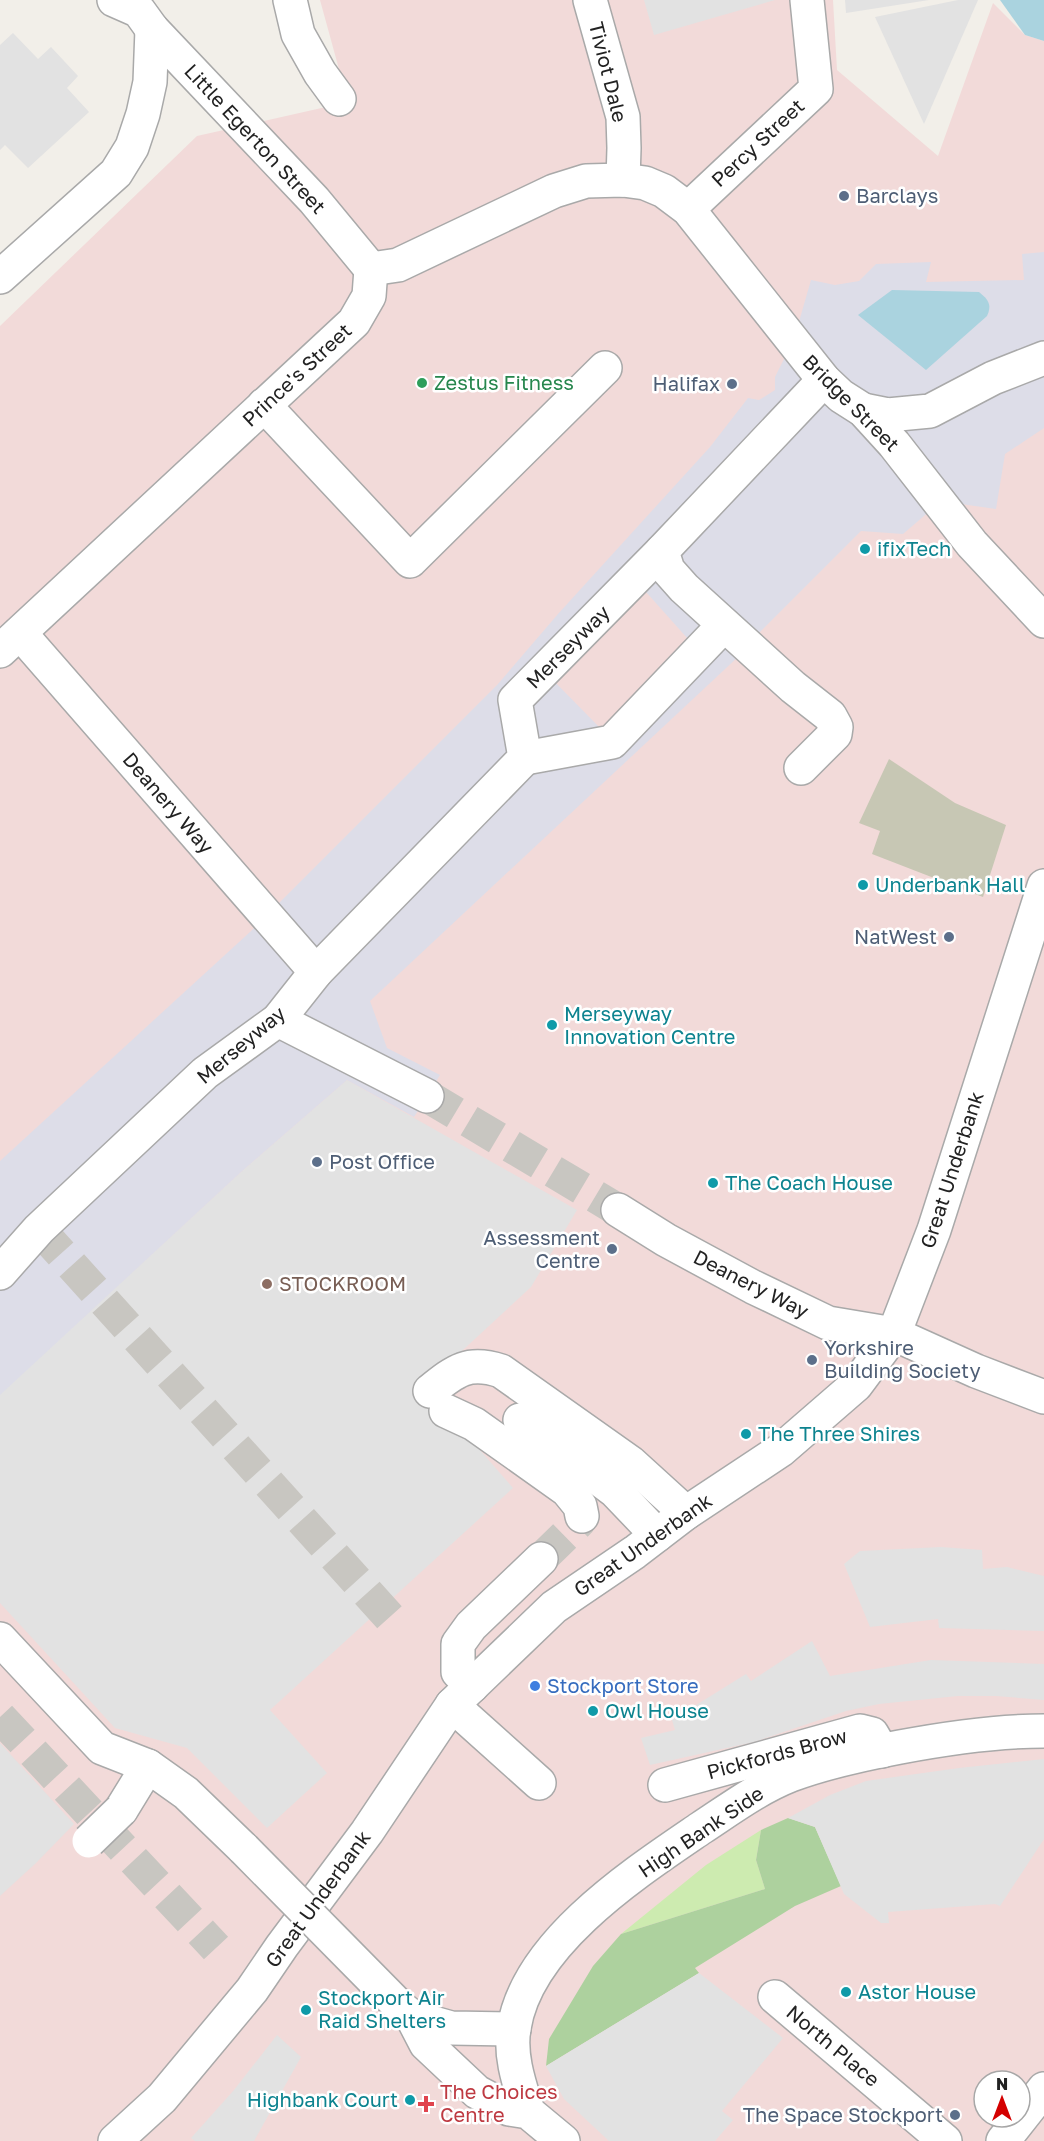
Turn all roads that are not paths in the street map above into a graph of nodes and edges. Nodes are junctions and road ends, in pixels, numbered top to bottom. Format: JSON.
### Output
{"nodes":[{"id":1,"x":290,"y":0,"type":"edge"},
{"id":2,"x":590,"y":0,"type":"edge"},
{"id":3,"x":807,"y":0,"type":"edge"},
{"id":4,"x":136,"y":10,"type":"edge"},
{"id":5,"x":339,"y":99,"type":"dead end"},
{"id":6,"x":623,"y":180,"type":"junction"},
{"id":7,"x":688,"y":209,"type":"junction"},
{"id":8,"x":371,"y":268,"type":"junction"},
{"id":9,"x":0,"y":277,"type":"edge"},
{"id":10,"x":1044,"y":358,"type":"edge"},
{"id":11,"x":605,"y":368,"type":"dead end"},
{"id":12,"x":824,"y":380,"type":"junction"},
{"id":13,"x":264,"y":405,"type":"junction"},
{"id":14,"x":863,"y":410,"type":"junction"},
{"id":15,"x":662,"y":551,"type":"junction"},
{"id":16,"x":1044,"y":621,"type":"edge"},
{"id":17,"x":724,"y":625,"type":"junction"},
{"id":18,"x":10,"y":642,"type":"edge"},
{"id":19,"x":525,"y":758,"type":"junction"},
{"id":20,"x":801,"y":768,"type":"dead end"},
{"id":21,"x":1044,"y":886,"type":"edge"},
{"id":22,"x":316,"y":972,"type":"junction"},
{"id":23,"x":278,"y":1020,"type":"junction"},
{"id":24,"x":427,"y":1096,"type":"tunnel mouth"},
{"id":25,"x":618,"y":1210,"type":"tunnel mouth"},
{"id":26,"x":0,"y":1273,"type":"edge"},
{"id":27,"x":894,"y":1334,"type":"junction"},
{"id":28,"x":1044,"y":1397,"type":"edge"},
{"id":29,"x":520,"y":1420,"type":"dead end"},
{"id":30,"x":686,"y":1513,"type":"junction"},
{"id":31,"x":582,"y":1516,"type":"dead end"},
{"id":32,"x":657,"y":1535,"type":"junction"},
{"id":33,"x":541,"y":1559,"type":"tunnel mouth"},
{"id":34,"x":0,"y":1639,"type":"edge"},
{"id":35,"x":462,"y":1696,"type":"junction"},
{"id":36,"x":1044,"y":1731,"type":"edge"},
{"id":37,"x":882,"y":1751,"type":"junction"},
{"id":38,"x":148,"y":1766,"type":"junction"},
{"id":39,"x":539,"y":1783,"type":"dead end"},
{"id":40,"x":664,"y":1785,"type":"dead end"},
{"id":41,"x":89,"y":1841,"type":"dead end"},
{"id":42,"x":775,"y":1997,"type":"dead end"},
{"id":43,"x":406,"y":2012,"type":"junction"},
{"id":44,"x":513,"y":2029,"type":"junction"},
{"id":45,"x":1044,"y":2089,"type":"edge"},
{"id":46,"x":528,"y":2112,"type":"junction"},
{"id":47,"x":115,"y":2141,"type":"edge"},
{"id":48,"x":563,"y":2141,"type":"edge"},
{"id":49,"x":945,"y":2141,"type":"edge"},
{"id":50,"x":1003,"y":2141,"type":"edge"}],
"edges":[{"from":1,"to":5,"type":"street"},
{"from":2,"to":6,"type":"street","name":"Tiviot Dale"},
{"from":3,"to":7,"type":"street","name":"Percy Street"},
{"from":4,"to":8,"type":"street","name":"Little Egerton Street"},
{"from":4,"to":9,"type":"street"},
{"from":6,"to":7,"type":"street","name":"Bridge Street"},
{"from":6,"to":8,"type":"street"},
{"from":7,"to":12,"type":"street","name":"Bridge Street"},
{"from":8,"to":13,"type":"street","name":"Prince's Street"},
{"from":10,"to":14,"type":"street"},
{"from":11,"to":13,"type":"street"},
{"from":12,"to":14,"type":"street","name":"Bridge Street"},
{"from":12,"to":15,"type":"street"},
{"from":13,"to":18,"type":"street","name":"Prince's Street"},
{"from":14,"to":16,"type":"street","name":"Bridge Street"},
{"from":15,"to":17,"type":"street"},
{"from":15,"to":19,"type":"street","name":"Merseyway"},
{"from":17,"to":19,"type":"street"},
{"from":17,"to":20,"type":"street"},
{"from":18,"to":22,"type":"street","name":"Deanery Way"},
{"from":19,"to":22,"type":"street","name":"Merseyway"},
{"from":21,"to":27,"type":"street","name":"Great Underbank"},
{"from":22,"to":23,"type":"street","name":"Merseyway"},
{"from":23,"to":24,"type":"street"},
{"from":23,"to":26,"type":"street","name":"Merseyway"},
{"from":25,"to":27,"type":"street","name":"Deanery Way"},
{"from":27,"to":28,"type":"street","name":"Deanery Way"},
{"from":27,"to":30,"type":"street","name":"Great Underbank"},
{"from":29,"to":32,"type":"street"},
{"from":30,"to":31,"type":"street"},
{"from":30,"to":32,"type":"street","name":"Great Underbank"},
{"from":32,"to":35,"type":"street","name":"Great Underbank"},
{"from":33,"to":35,"type":"street"},
{"from":34,"to":38,"type":"street"},
{"from":35,"to":39,"type":"street"},
{"from":35,"to":47,"type":"street","name":"Great Underbank"},
{"from":36,"to":37,"type":"street","name":"High Bank Side"},
{"from":37,"to":40,"type":"street","name":"Pickfords Brow"},
{"from":37,"to":44,"type":"street","name":"High Bank Side"},
{"from":38,"to":41,"type":"street","bridge":true},
{"from":38,"to":43,"type":"street","bridge":true},
{"from":42,"to":49,"type":"street","name":"North Place"},
{"from":43,"to":44,"type":"street"},
{"from":43,"to":46,"type":"street"},
{"from":44,"to":46,"type":"street","name":"High Bank Side"},
{"from":45,"to":50,"type":"street"},
{"from":46,"to":48,"type":"street"}]}
